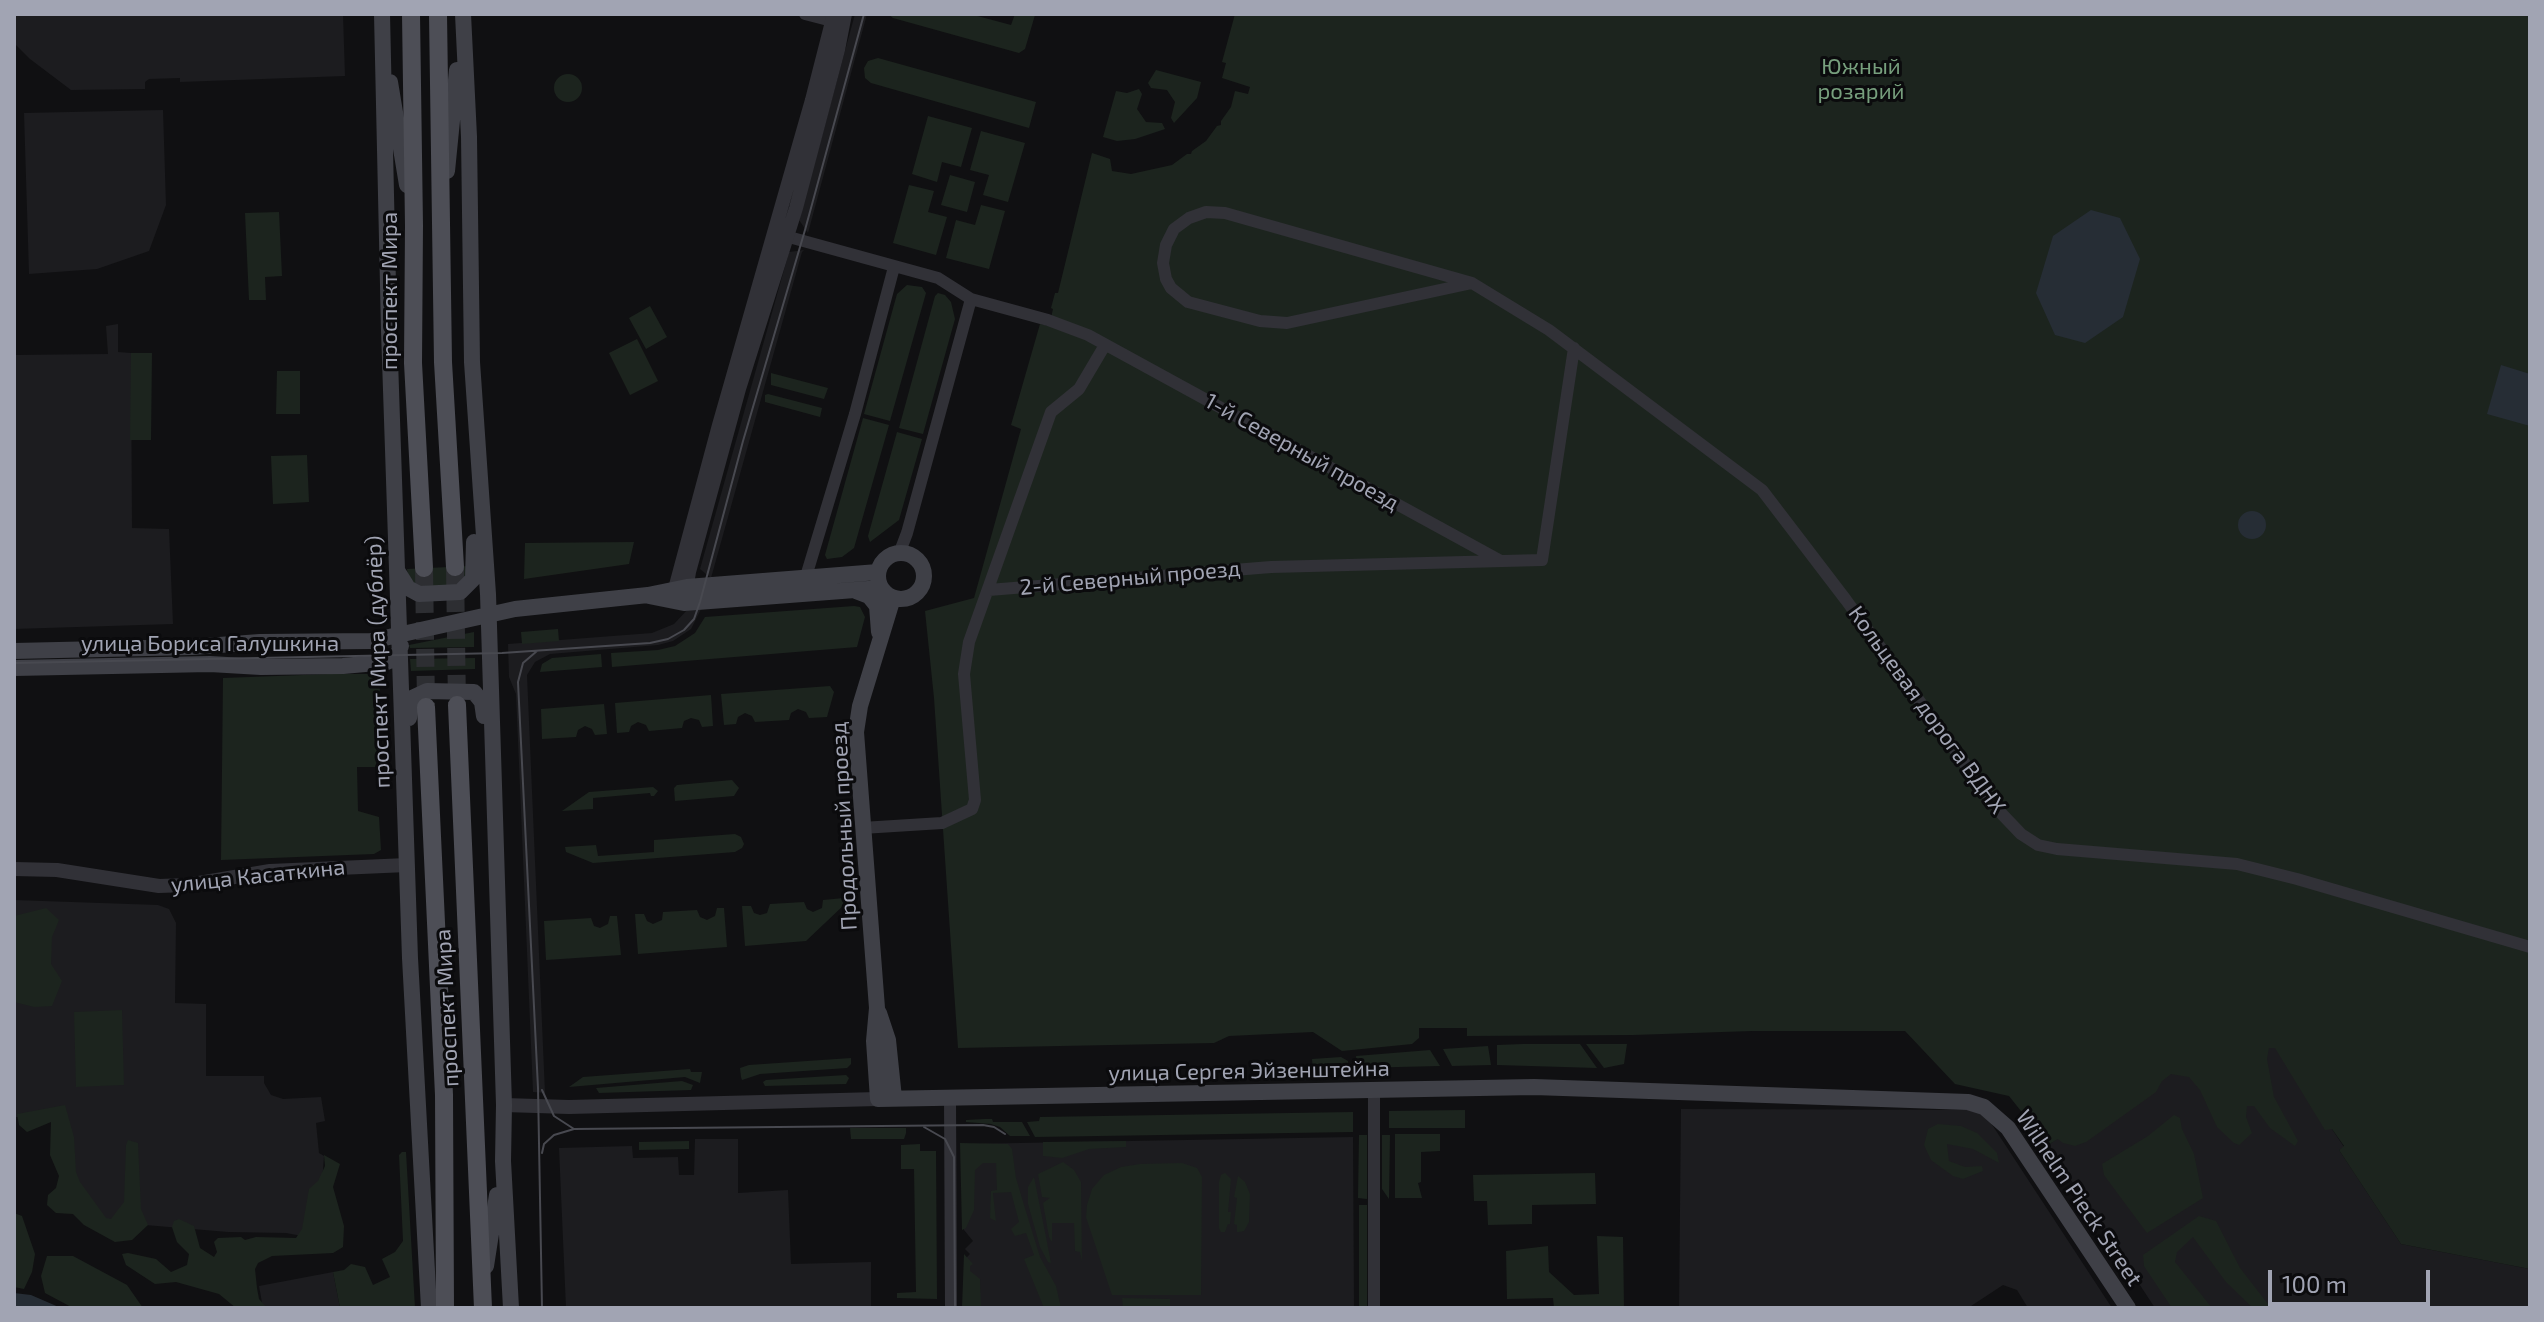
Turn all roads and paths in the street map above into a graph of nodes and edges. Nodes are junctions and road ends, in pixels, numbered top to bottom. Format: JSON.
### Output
{"nodes":[{"id":1,"x":382,"y":14,"type":"edge"},
{"id":2,"x":411,"y":14,"type":"edge"},
{"id":3,"x":438,"y":14,"type":"edge"},
{"id":4,"x":805,"y":14,"type":"edge"},
{"id":5,"x":463,"y":16,"type":"edge"},
{"id":6,"x":838,"y":17,"type":"edge"},
{"id":7,"x":382,"y":33,"type":"junction"},
{"id":8,"x":441,"y":224,"type":"junction"},
{"id":9,"x":414,"y":226,"type":"junction"},
{"id":10,"x":780,"y":235,"type":"junction"},
{"id":11,"x":894,"y":267,"type":"junction"},
{"id":12,"x":1424,"y":268,"type":"junction"},
{"id":13,"x":1472,"y":283,"type":"junction"},
{"id":14,"x":1417,"y":295,"type":"junction"},
{"id":15,"x":971,"y":299,"type":"junction"},
{"id":16,"x":1105,"y":345,"type":"junction"},
{"id":17,"x":1574,"y":348,"type":"junction"},
{"id":18,"x":481,"y":511,"type":"junction"},
{"id":19,"x":899,"y":554,"type":"junction"},
{"id":20,"x":1499,"y":560,"type":"junction"},
{"id":21,"x":455,"y":567,"type":"tunnel mouth"},
{"id":22,"x":424,"y":568,"type":"tunnel mouth"},
{"id":23,"x":397,"y":571,"type":"junction"},
{"id":24,"x":807,"y":578,"type":"junction"},
{"id":25,"x":884,"y":586,"type":"junction"},
{"id":26,"x":855,"y":590,"type":"junction"},
{"id":27,"x":989,"y":590,"type":"junction"},
{"id":28,"x":679,"y":595,"type":"junction"},
{"id":29,"x":748,"y":598,"type":"junction"},
{"id":30,"x":488,"y":616,"type":"junction"},
{"id":31,"x":404,"y":640,"type":"junction"},
{"id":32,"x":192,"y":647,"type":"junction"},
{"id":33,"x":879,"y":649,"type":"junction"},
{"id":34,"x":14,"y":651,"type":"edge"},
{"id":35,"x":372,"y":663,"type":"junction"},
{"id":36,"x":191,"y":665,"type":"junction"},
{"id":37,"x":14,"y":668,"type":"edge"},
{"id":38,"x":400,"y":676,"type":"junction"},
{"id":39,"x":457,"y":705,"type":"tunnel mouth"},
{"id":40,"x":426,"y":707,"type":"tunnel mouth"},
{"id":41,"x":493,"y":749,"type":"junction"},
{"id":42,"x":403,"y":753,"type":"junction"},
{"id":43,"x":862,"y":828,"type":"junction"},
{"id":44,"x":407,"y":865,"type":"junction"},
{"id":45,"x":14,"y":869,"type":"edge"},
{"id":46,"x":2530,"y":947,"type":"edge"},
{"id":47,"x":1374,"y":1091,"type":"junction"},
{"id":48,"x":886,"y":1098,"type":"junction"},
{"id":49,"x":950,"y":1099,"type":"junction"},
{"id":50,"x":504,"y":1105,"type":"junction"},
{"id":51,"x":1993,"y":1113,"type":"joint"},
{"id":52,"x":503,"y":1161,"type":"junction"},
{"id":53,"x":483,"y":1299,"type":"edge"},
{"id":54,"x":429,"y":1308,"type":"edge"},
{"id":55,"x":445,"y":1308,"type":"edge"},
{"id":56,"x":511,"y":1308,"type":"edge"},
{"id":57,"x":951,"y":1308,"type":"edge"},
{"id":58,"x":1374,"y":1308,"type":"edge"},
{"id":59,"x":2128,"y":1308,"type":"edge"}],
"edges":[{"from":1,"to":7,"type":"main road","name":"проспект Мира (дублёр)"},
{"from":2,"to":9,"type":"main road","name":"проспект Мира"},
{"from":3,"to":8,"type":"main road"},
{"from":4,"to":6,"type":"street"},
{"from":5,"to":8,"type":"main road"},
{"from":5,"to":18,"type":"main road"},
{"from":6,"to":10,"type":"street"},
{"from":7,"to":9,"type":"main road"},
{"from":7,"to":23,"type":"main road","name":"проспект Мира (дублёр)"},
{"from":8,"to":21,"type":"main road"},
{"from":9,"to":22,"type":"main road","name":"проспект Мира"},
{"from":10,"to":11,"type":"street","name":"1-й Северный проезд"},
{"from":10,"to":28,"type":"street"},
{"from":11,"to":15,"type":"street","name":"1-й Северный проезд"},
{"from":11,"to":24,"type":"street"},
{"from":12,"to":13,"type":"street","name":"Кольцевая дорога ВДНХ"},
{"from":12,"to":14,"type":"street"},
{"from":12,"to":14,"type":"street","name":"Кольцевая дорога ВДНХ"},
{"from":13,"to":14,"type":"street","name":"Кольцевая дорога ВДНХ"},
{"from":13,"to":17,"type":"street","name":"Кольцевая дорога ВДНХ"},
{"from":15,"to":16,"type":"street","name":"1-й Северный проезд"},
{"from":15,"to":19,"type":"street"},
{"from":16,"to":20,"type":"street","name":"1-й Северный проезд"},
{"from":16,"to":27,"type":"street"},
{"from":17,"to":20,"type":"street","name":"2-й Северный проезд"},
{"from":17,"to":46,"type":"street","name":"Кольцевая дорога ВДНХ"},
{"from":18,"to":23,"type":"main road"},
{"from":18,"to":30,"type":"main road"},
{"from":19,"to":25,"type":"main road"},
{"from":19,"to":25,"type":"main road"},
{"from":20,"to":27,"type":"street","name":"2-й Северный проезд"},
{"from":23,"to":31,"type":"main road","name":"проспект Мира (дублёр)"},
{"from":24,"to":25,"type":"main road"},
{"from":24,"to":28,"type":"main road"},
{"from":24,"to":29,"type":"street"},
{"from":25,"to":26,"type":"main road"},
{"from":25,"to":33,"type":"main road","name":"Продольный проезд"},
{"from":26,"to":29,"type":"main road"},
{"from":26,"to":33,"type":"main road"},
{"from":27,"to":43,"type":"street"},
{"from":28,"to":29,"type":"main road"},
{"from":28,"to":30,"type":"main road"},
{"from":30,"to":31,"type":"main road"},
{"from":30,"to":41,"type":"main road"},
{"from":31,"to":32,"type":"main road","name":"улица Бориса Галушкина"},
{"from":31,"to":35,"type":"main road","name":"улица Бориса Галушкина"},
{"from":31,"to":38,"type":"main road","name":"проспект Мира (дублёр)"},
{"from":32,"to":34,"type":"main road","name":"улица Бориса Галушкина"},
{"from":32,"to":36,"type":"street"},
{"from":33,"to":43,"type":"main road","name":"Продольный проезд"},
{"from":35,"to":36,"type":"main road","name":"улица Бориса Галушкина"},
{"from":35,"to":38,"type":"main road"},
{"from":36,"to":37,"type":"main road","name":"улица Бориса Галушкина"},
{"from":38,"to":42,"type":"main road","name":"проспект Мира (дублёр)"},
{"from":39,"to":53,"type":"main road","name":"проспект Мира"},
{"from":40,"to":55,"type":"main road","name":"проспект Мира"},
{"from":41,"to":42,"type":"main road"},
{"from":41,"to":50,"type":"main road"},
{"from":42,"to":44,"type":"main road","name":"проспект Мира (дублёр)"},
{"from":43,"to":48,"type":"main road","name":"Продольный проезд"},
{"from":44,"to":45,"type":"street","name":"улица Касаткина"},
{"from":44,"to":54,"type":"main road","name":"проспект Мира (дублёр)"},
{"from":47,"to":49,"type":"main road","name":"улица Сергея Эйзенштейна"},
{"from":47,"to":51,"type":"main road","name":"улица Сергея Эйзенштейна"},
{"from":47,"to":58,"type":"street"},
{"from":48,"to":49,"type":"main road","name":"улица Сергея Эйзенштейна"},
{"from":48,"to":50,"type":"street","name":"улица Сергея Эйзенштейна"},
{"from":49,"to":57,"type":"street"},
{"from":50,"to":52,"type":"main road"},
{"from":51,"to":59,"type":"main road","name":"Wilhelm Pieck Street"},
{"from":52,"to":53,"type":"main road"},
{"from":52,"to":56,"type":"main road"}]}
